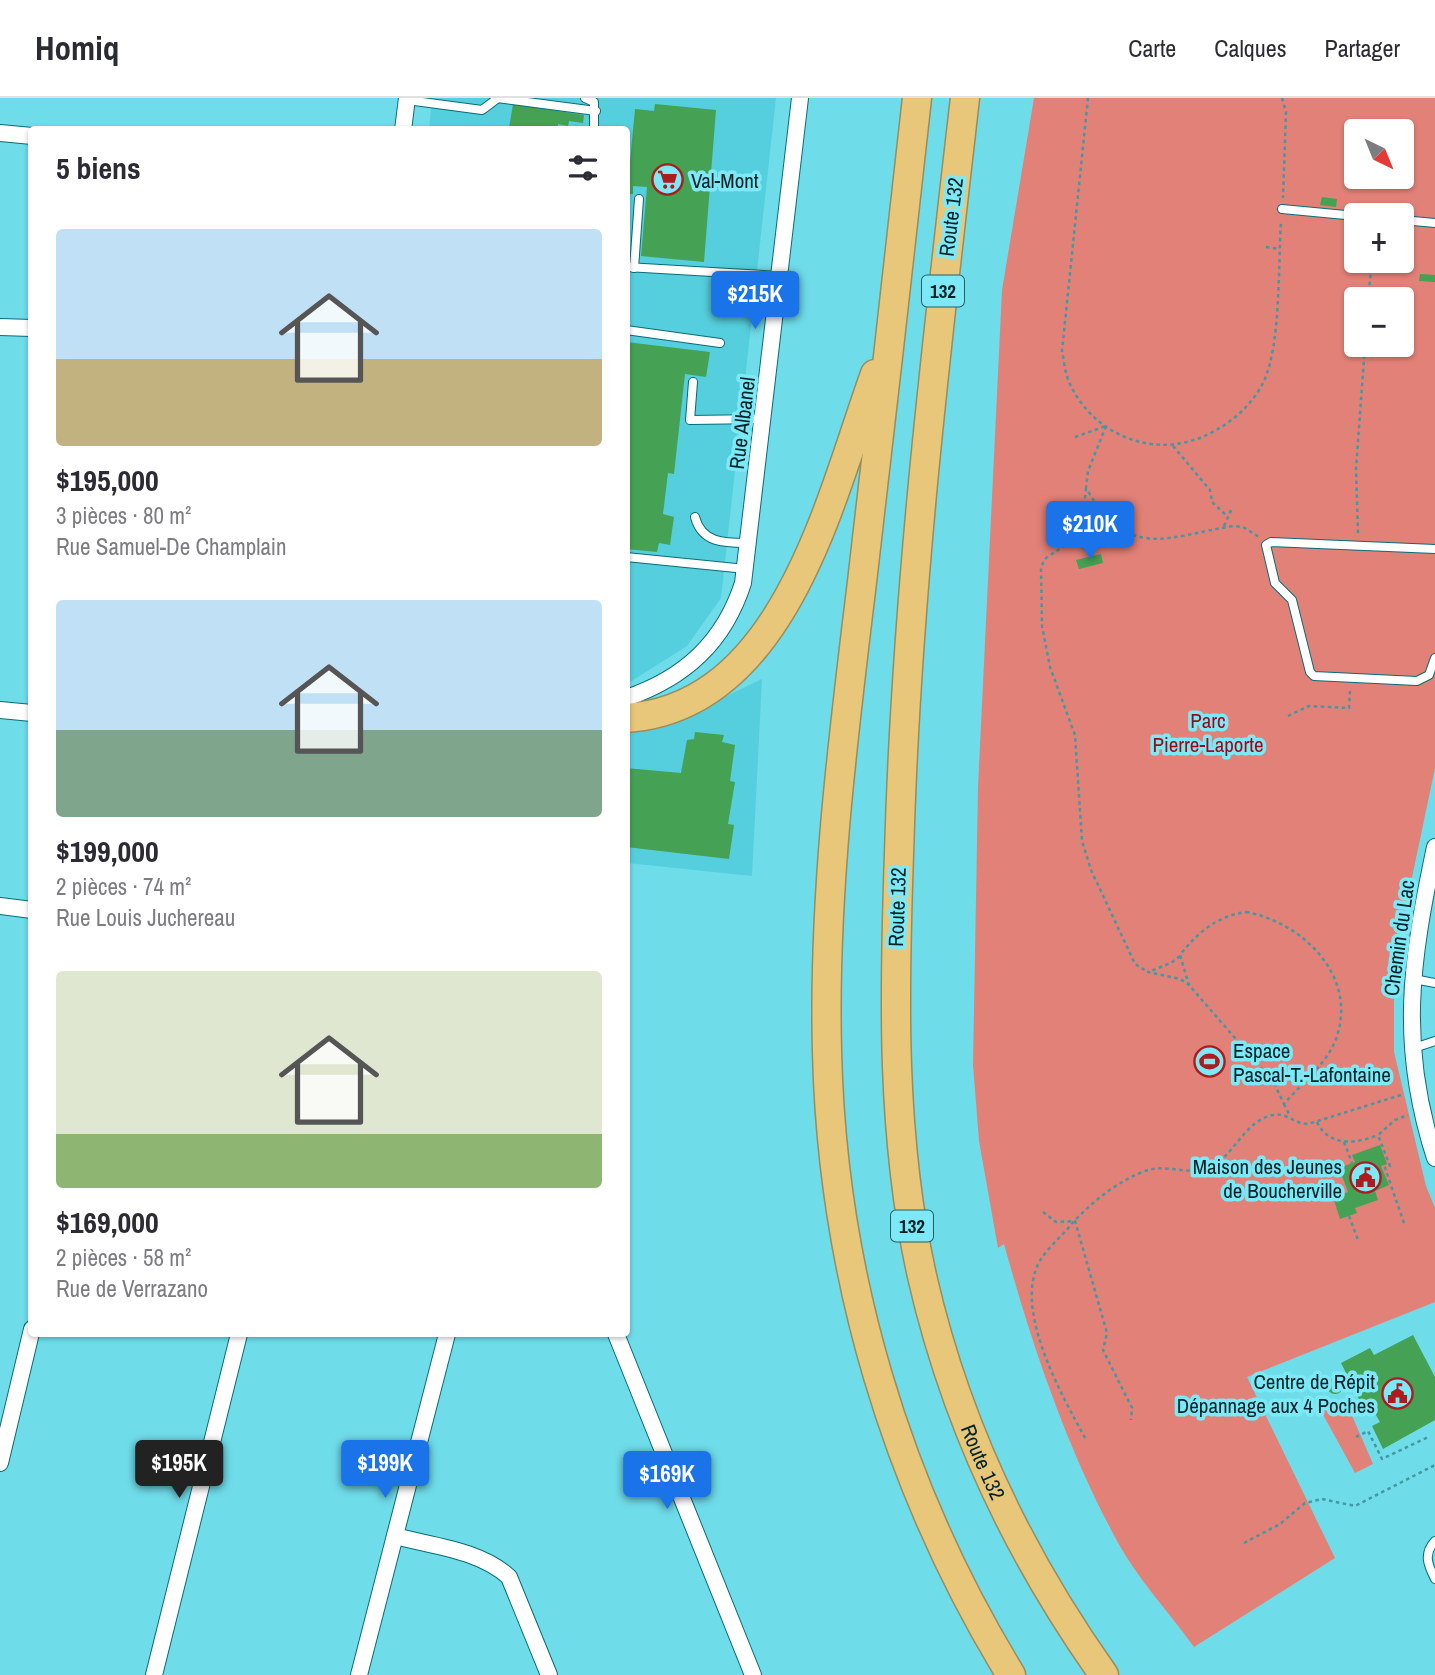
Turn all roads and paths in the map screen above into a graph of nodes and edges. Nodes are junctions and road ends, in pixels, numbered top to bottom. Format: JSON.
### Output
{"nodes":[{"id":1,"x":497,"y":98,"type":"edge"},
{"id":2,"x":585,"y":98,"type":"edge"},
{"id":3,"x":800,"y":98,"type":"edge"},
{"id":4,"x":918,"y":98,"type":"edge"},
{"id":5,"x":965,"y":98,"type":"edge"},
{"id":6,"x":1088,"y":98,"type":"edge"},
{"id":7,"x":1282,"y":98,"type":"edge"},
{"id":8,"x":407,"y":99,"type":"edge"},
{"id":9,"x":596,"y":111,"type":"junction"},
{"id":10,"x":404,"y":126,"type":"edge"},
{"id":11,"x":594,"y":126,"type":"edge"},
{"id":12,"x":0,"y":133,"type":"edge"},
{"id":13,"x":28,"y":135,"type":"edge"},
{"id":14,"x":639,"y":199,"type":"dead end"},
{"id":15,"x":1282,"y":209,"type":"junction"},
{"id":16,"x":1344,"y":215,"type":"edge"},
{"id":17,"x":1414,"y":221,"type":"edge"},
{"id":18,"x":1435,"y":223,"type":"edge"},
{"id":19,"x":1266,"y":247,"type":"dead end"},
{"id":20,"x":1279,"y":249,"type":"junction"},
{"id":21,"x":630,"y":268,"type":"edge"},
{"id":22,"x":780,"y":276,"type":"junction"},
{"id":23,"x":0,"y":327,"type":"edge"},
{"id":24,"x":28,"y":328,"type":"edge"},
{"id":25,"x":630,"y":331,"type":"edge"},
{"id":26,"x":890,"y":332,"type":"junction"},
{"id":27,"x":720,"y":343,"type":"dead end"},
{"id":28,"x":1364,"y":357,"type":"edge"},
{"id":29,"x":693,"y":382,"type":"dead end"},
{"id":30,"x":763,"y":419,"type":"junction"},
{"id":31,"x":1106,"y":426,"type":"junction"},
{"id":32,"x":1075,"y":437,"type":"dead end"},
{"id":33,"x":1173,"y":446,"type":"junction"},
{"id":34,"x":1086,"y":488,"type":"junction"},
{"id":35,"x":1233,"y":508,"type":"dead end"},
{"id":36,"x":1227,"y":516,"type":"junction"},
{"id":37,"x":695,"y":517,"type":"dead end"},
{"id":38,"x":1224,"y":527,"type":"junction"},
{"id":39,"x":749,"y":543,"type":"junction"},
{"id":40,"x":1266,"y":545,"type":"junction"},
{"id":41,"x":1362,"y":546,"type":"junction"},
{"id":42,"x":1435,"y":549,"type":"edge"},
{"id":43,"x":630,"y":557,"type":"edge"},
{"id":44,"x":746,"y":569,"type":"junction"},
{"id":45,"x":1435,"y":658,"type":"edge"},
{"id":46,"x":1352,"y":679,"type":"junction"},
{"id":47,"x":630,"y":696,"type":"edge"},
{"id":48,"x":0,"y":710,"type":"edge"},
{"id":49,"x":28,"y":713,"type":"edge"},
{"id":50,"x":1288,"y":716,"type":"dead end"},
{"id":51,"x":630,"y":717,"type":"edge"},
{"id":52,"x":1435,"y":847,"type":"edge"},
{"id":53,"x":0,"y":906,"type":"edge"},
{"id":54,"x":28,"y":910,"type":"edge"},
{"id":55,"x":1180,"y":955,"type":"junction"},
{"id":56,"x":1148,"y":972,"type":"junction"},
{"id":57,"x":1411,"y":979,"type":"junction"},
{"id":58,"x":1435,"y":982,"type":"edge"},
{"id":59,"x":1189,"y":985,"type":"junction"},
{"id":60,"x":1435,"y":1041,"type":"edge"},
{"id":61,"x":1411,"y":1049,"type":"junction"},
{"id":62,"x":1418,"y":1092,"type":"junction"},
{"id":63,"x":1284,"y":1104,"type":"junction"},
{"id":64,"x":1408,"y":1115,"type":"dead end"},
{"id":65,"x":1292,"y":1119,"type":"junction"},
{"id":66,"x":1317,"y":1122,"type":"junction"},
{"id":67,"x":1378,"y":1135,"type":"junction"},
{"id":68,"x":1344,"y":1142,"type":"junction"},
{"id":69,"x":1435,"y":1158,"type":"edge"},
{"id":70,"x":1352,"y":1163,"type":"dead end"},
{"id":71,"x":1043,"y":1212,"type":"dead end"},
{"id":72,"x":1349,"y":1216,"type":"dead end"},
{"id":73,"x":1075,"y":1221,"type":"junction"},
{"id":74,"x":1404,"y":1223,"type":"dead end"},
{"id":75,"x":1358,"y":1240,"type":"dead end"},
{"id":76,"x":30,"y":1337,"type":"edge"},
{"id":77,"x":238,"y":1337,"type":"edge"},
{"id":78,"x":446,"y":1337,"type":"edge"},
{"id":79,"x":617,"y":1337,"type":"edge"},
{"id":80,"x":1131,"y":1420,"type":"dead end"},
{"id":81,"x":1356,"y":1437,"type":"dead end"},
{"id":82,"x":1428,"y":1437,"type":"dead end"},
{"id":83,"x":1085,"y":1438,"type":"dead end"},
{"id":84,"x":1378,"y":1439,"type":"dead end"},
{"id":85,"x":1373,"y":1441,"type":"junction"},
{"id":86,"x":0,"y":1463,"type":"edge"},
{"id":87,"x":1435,"y":1465,"type":"edge"},
{"id":88,"x":395,"y":1536,"type":"junction"},
{"id":89,"x":1435,"y":1541,"type":"edge"},
{"id":90,"x":1244,"y":1543,"type":"dead end"},
{"id":91,"x":1435,"y":1579,"type":"edge"},
{"id":92,"x":154,"y":1675,"type":"edge"},
{"id":93,"x":359,"y":1675,"type":"edge"},
{"id":94,"x":549,"y":1675,"type":"edge"},
{"id":95,"x":753,"y":1675,"type":"edge"},
{"id":96,"x":1011,"y":1675,"type":"edge"},
{"id":97,"x":1104,"y":1675,"type":"edge"}],
"edges":[{"from":1,"to":8,"type":"lane"},
{"from":1,"to":9,"type":"lane"},
{"from":2,"to":9,"type":"lane"},
{"from":3,"to":22,"type":"street","name":"Rue Albanel"},
{"from":4,"to":26,"type":"highway","number":"132"},
{"from":5,"to":97,"type":"highway","name":"Route 132","number":"132"},
{"from":6,"to":31,"type":"path"},
{"from":7,"to":15,"type":"path"},
{"from":8,"to":10,"type":"street"},
{"from":9,"to":11,"type":"lane"},
{"from":12,"to":13,"type":"street"},
{"from":14,"to":21,"type":"lane"},
{"from":15,"to":16,"type":"lane"},
{"from":15,"to":20,"type":"path"},
{"from":17,"to":18,"type":"lane"},
{"from":19,"to":20,"type":"path"},
{"from":20,"to":33,"type":"path"},
{"from":21,"to":22,"type":"lane"},
{"from":22,"to":30,"type":"street","name":"Rue Albanel"},
{"from":23,"to":24,"type":"street"},
{"from":25,"to":27,"type":"lane"},
{"from":26,"to":51,"type":"highway"},
{"from":26,"to":96,"type":"highway","number":"132"},
{"from":28,"to":41,"type":"path"},
{"from":29,"to":30,"type":"lane"},
{"from":30,"to":39,"type":"street","name":"Rue Albanel"},
{"from":31,"to":32,"type":"path"},
{"from":31,"to":33,"type":"path"},
{"from":31,"to":34,"type":"path"},
{"from":33,"to":36,"type":"path"},
{"from":34,"to":38,"type":"path"},
{"from":34,"to":56,"type":"path"},
{"from":35,"to":36,"type":"path"},
{"from":36,"to":38,"type":"path"},
{"from":37,"to":39,"type":"lane"},
{"from":38,"to":40,"type":"path"},
{"from":39,"to":44,"type":"street","name":"Rue Albanel"},
{"from":40,"to":41,"type":"lane"},
{"from":40,"to":46,"type":"lane"},
{"from":41,"to":42,"type":"lane"},
{"from":43,"to":44,"type":"lane"},
{"from":44,"to":47,"type":"street","name":"Rue Albanel"},
{"from":45,"to":46,"type":"lane"},
{"from":46,"to":50,"type":"path"},
{"from":48,"to":49,"type":"street"},
{"from":52,"to":57,"type":"street","name":"Chemin du Lac"},
{"from":53,"to":54,"type":"street"},
{"from":55,"to":56,"type":"path"},
{"from":55,"to":59,"type":"path"},
{"from":55,"to":63,"type":"path"},
{"from":56,"to":59,"type":"path"},
{"from":57,"to":58,"type":"lane"},
{"from":57,"to":61,"type":"street","name":"Chemin du Lac"},
{"from":59,"to":63,"type":"path"},
{"from":60,"to":61,"type":"lane"},
{"from":61,"to":62,"type":"street","name":"Chemin du Lac"},
{"from":62,"to":66,"type":"path"},
{"from":62,"to":69,"type":"street","name":"Chemin du Lac"},
{"from":63,"to":65,"type":"path"},
{"from":64,"to":67,"type":"path"},
{"from":65,"to":66,"type":"path"},
{"from":65,"to":73,"type":"path"},
{"from":66,"to":68,"type":"path"},
{"from":67,"to":68,"type":"path"},
{"from":67,"to":74,"type":"path"},
{"from":68,"to":70,"type":"path"},
{"from":71,"to":73,"type":"path"},
{"from":72,"to":75,"type":"path"},
{"from":73,"to":80,"type":"path"},
{"from":73,"to":83,"type":"path"},
{"from":76,"to":86,"type":"street"},
{"from":77,"to":92,"type":"street"},
{"from":78,"to":88,"type":"street"},
{"from":79,"to":95,"type":"street"},
{"from":81,"to":85,"type":"path"},
{"from":82,"to":85,"type":"path"},
{"from":84,"to":85,"type":"path"},
{"from":87,"to":90,"type":"path"},
{"from":88,"to":93,"type":"street"},
{"from":88,"to":94,"type":"street"},
{"from":89,"to":91,"type":"lane"}]}
